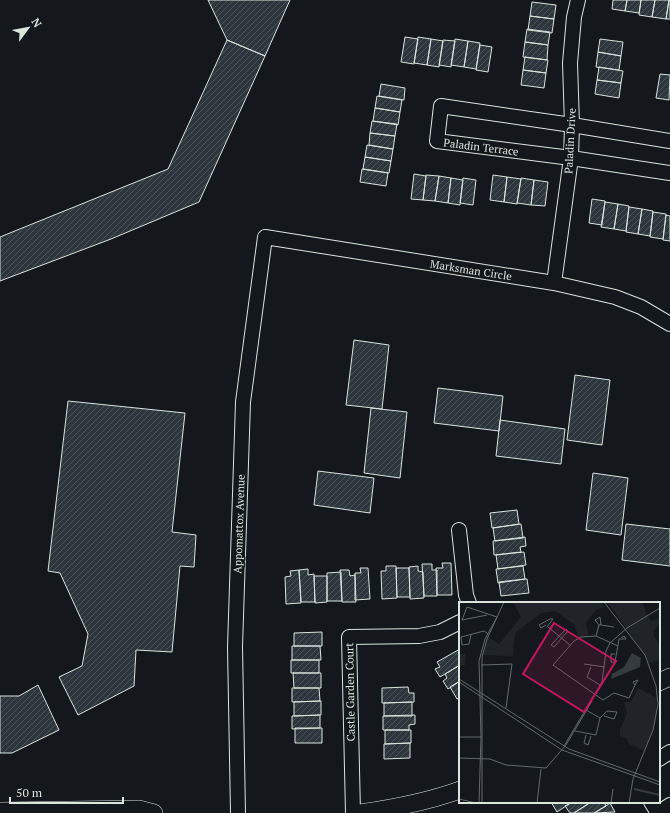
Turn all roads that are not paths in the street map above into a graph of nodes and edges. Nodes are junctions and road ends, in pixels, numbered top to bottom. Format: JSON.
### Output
{"nodes":[{"id":1,"x":578,"y":0,"type":"edge"},
{"id":2,"x":572,"y":125,"type":"junction"},
{"id":3,"x":670,"y":141,"type":"edge"},
{"id":4,"x":571,"y":158,"type":"junction"},
{"id":5,"x":670,"y":173,"type":"edge"},
{"id":6,"x":265,"y":237,"type":"joint"},
{"id":7,"x":554,"y":283,"type":"junction"},
{"id":8,"x":670,"y":324,"type":"edge"},
{"id":9,"x":459,"y":530,"type":"dead end"},
{"id":10,"x":469,"y":602,"type":"edge"},
{"id":11,"x":459,"y":622,"type":"edge"},
{"id":12,"x":670,"y":676,"type":"edge"},
{"id":13,"x":660,"y":681,"type":"edge"},
{"id":14,"x":670,"y":752,"type":"edge"},
{"id":15,"x":660,"y":757,"type":"edge"},
{"id":16,"x":459,"y":790,"type":"edge"},
{"id":17,"x":651,"y":803,"type":"edge"},
{"id":18,"x":670,"y":806,"type":"edge"},
{"id":19,"x":0,"y":811,"type":"edge"},
{"id":20,"x":29,"y":812,"type":"edge"},
{"id":21,"x":154,"y":813,"type":"edge"},
{"id":22,"x":238,"y":813,"type":"edge"},
{"id":23,"x":353,"y":813,"type":"edge"},
{"id":24,"x":360,"y":813,"type":"edge"}],
"edges":[{"from":1,"to":2,"type":"street","name":"Paladin Drive"},
{"from":2,"to":3,"type":"street","name":"Paladin Terrace"},
{"from":2,"to":4,"type":"street","name":"Paladin Drive"},
{"from":2,"to":4,"type":"street","name":"Paladin Terrace"},
{"from":4,"to":5,"type":"street","name":"Paladin Terrace"},
{"from":4,"to":7,"type":"street","name":"Paladin Drive"},
{"from":6,"to":7,"type":"street","name":"Marksman Circle"},
{"from":6,"to":22,"type":"street","name":"Appomattox Avenue"},
{"from":7,"to":8,"type":"street","name":"Marksman Circle"},
{"from":9,"to":10,"type":"street"},
{"from":11,"to":23,"type":"street","name":"Castle Garden Court"},
{"from":12,"to":13,"type":"street"},
{"from":14,"to":15,"type":"street"},
{"from":16,"to":24,"type":"street"},
{"from":17,"to":18,"type":"street"},
{"from":19,"to":20,"type":"street"},
{"from":20,"to":21,"type":"street"}]}
